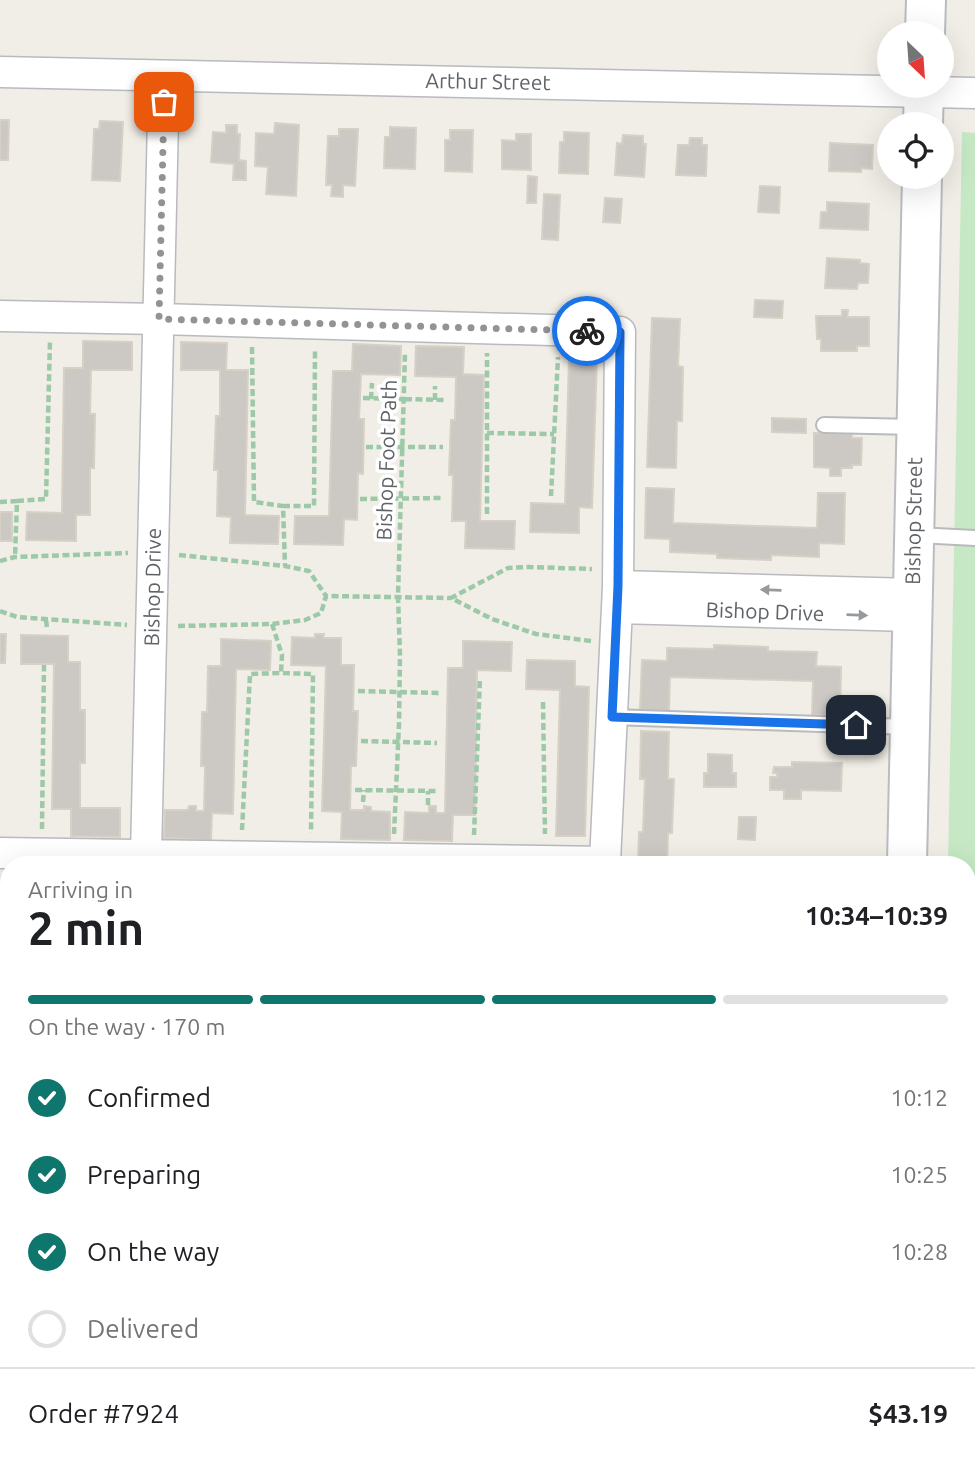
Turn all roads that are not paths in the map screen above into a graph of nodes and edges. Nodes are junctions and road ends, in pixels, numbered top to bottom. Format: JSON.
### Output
{"nodes":[{"id":1,"x":926,"y":0,"type":"edge"},
{"id":2,"x":925,"y":21,"type":"edge"},
{"id":3,"x":0,"y":72,"type":"edge"},
{"id":4,"x":164,"y":76,"type":"junction"},
{"id":5,"x":975,"y":93,"type":"edge"},
{"id":6,"x":924,"y":101,"type":"edge"},
{"id":7,"x":922,"y":189,"type":"edge"},
{"id":8,"x":0,"y":316,"type":"edge"},
{"id":9,"x":159,"y":319,"type":"junction"},
{"id":10,"x":824,"y":425,"type":"dead end"},
{"id":11,"x":916,"y":428,"type":"junction"},
{"id":12,"x":914,"y":535,"type":"junction"},
{"id":13,"x":975,"y":538,"type":"edge"},
{"id":14,"x":618,"y":588,"type":"junction"},
{"id":15,"x":912,"y":605,"type":"junction"},
{"id":16,"x":612,"y":717,"type":"junction"},
{"id":17,"x":910,"y":727,"type":"junction"},
{"id":18,"x":0,"y":853,"type":"edge"},
{"id":19,"x":146,"y":855,"type":"junction"},
{"id":20,"x":194,"y":856,"type":"edge"},
{"id":21,"x":605,"y":856,"type":"edge"},
{"id":22,"x":907,"y":856,"type":"edge"}],
"edges":[{"from":1,"to":2,"type":"street"},
{"from":3,"to":4,"type":"street","name":"Arthur Street"},
{"from":4,"to":6,"type":"street","name":"Arthur Street"},
{"from":4,"to":9,"type":"street","name":"Bishop Drive"},
{"from":5,"to":6,"type":"street","name":"Arthur Street"},
{"from":7,"to":11,"type":"street","name":"Bishop Street"},
{"from":8,"to":9,"type":"street"},
{"from":9,"to":14,"type":"street"},
{"from":9,"to":19,"type":"street","name":"Bishop Drive"},
{"from":10,"to":11,"type":"lane"},
{"from":11,"to":12,"type":"street","name":"Bishop Street"},
{"from":12,"to":13,"type":"lane"},
{"from":12,"to":15,"type":"street","name":"Bishop Street"},
{"from":14,"to":15,"type":"street","name":"Bishop Drive"},
{"from":14,"to":16,"type":"street"},
{"from":15,"to":17,"type":"street","name":"Bishop Street"},
{"from":16,"to":17,"type":"lane"},
{"from":16,"to":21,"type":"street"},
{"from":17,"to":22,"type":"street","name":"Bishop Street"},
{"from":18,"to":19,"type":"street"},
{"from":19,"to":20,"type":"street"}]}
